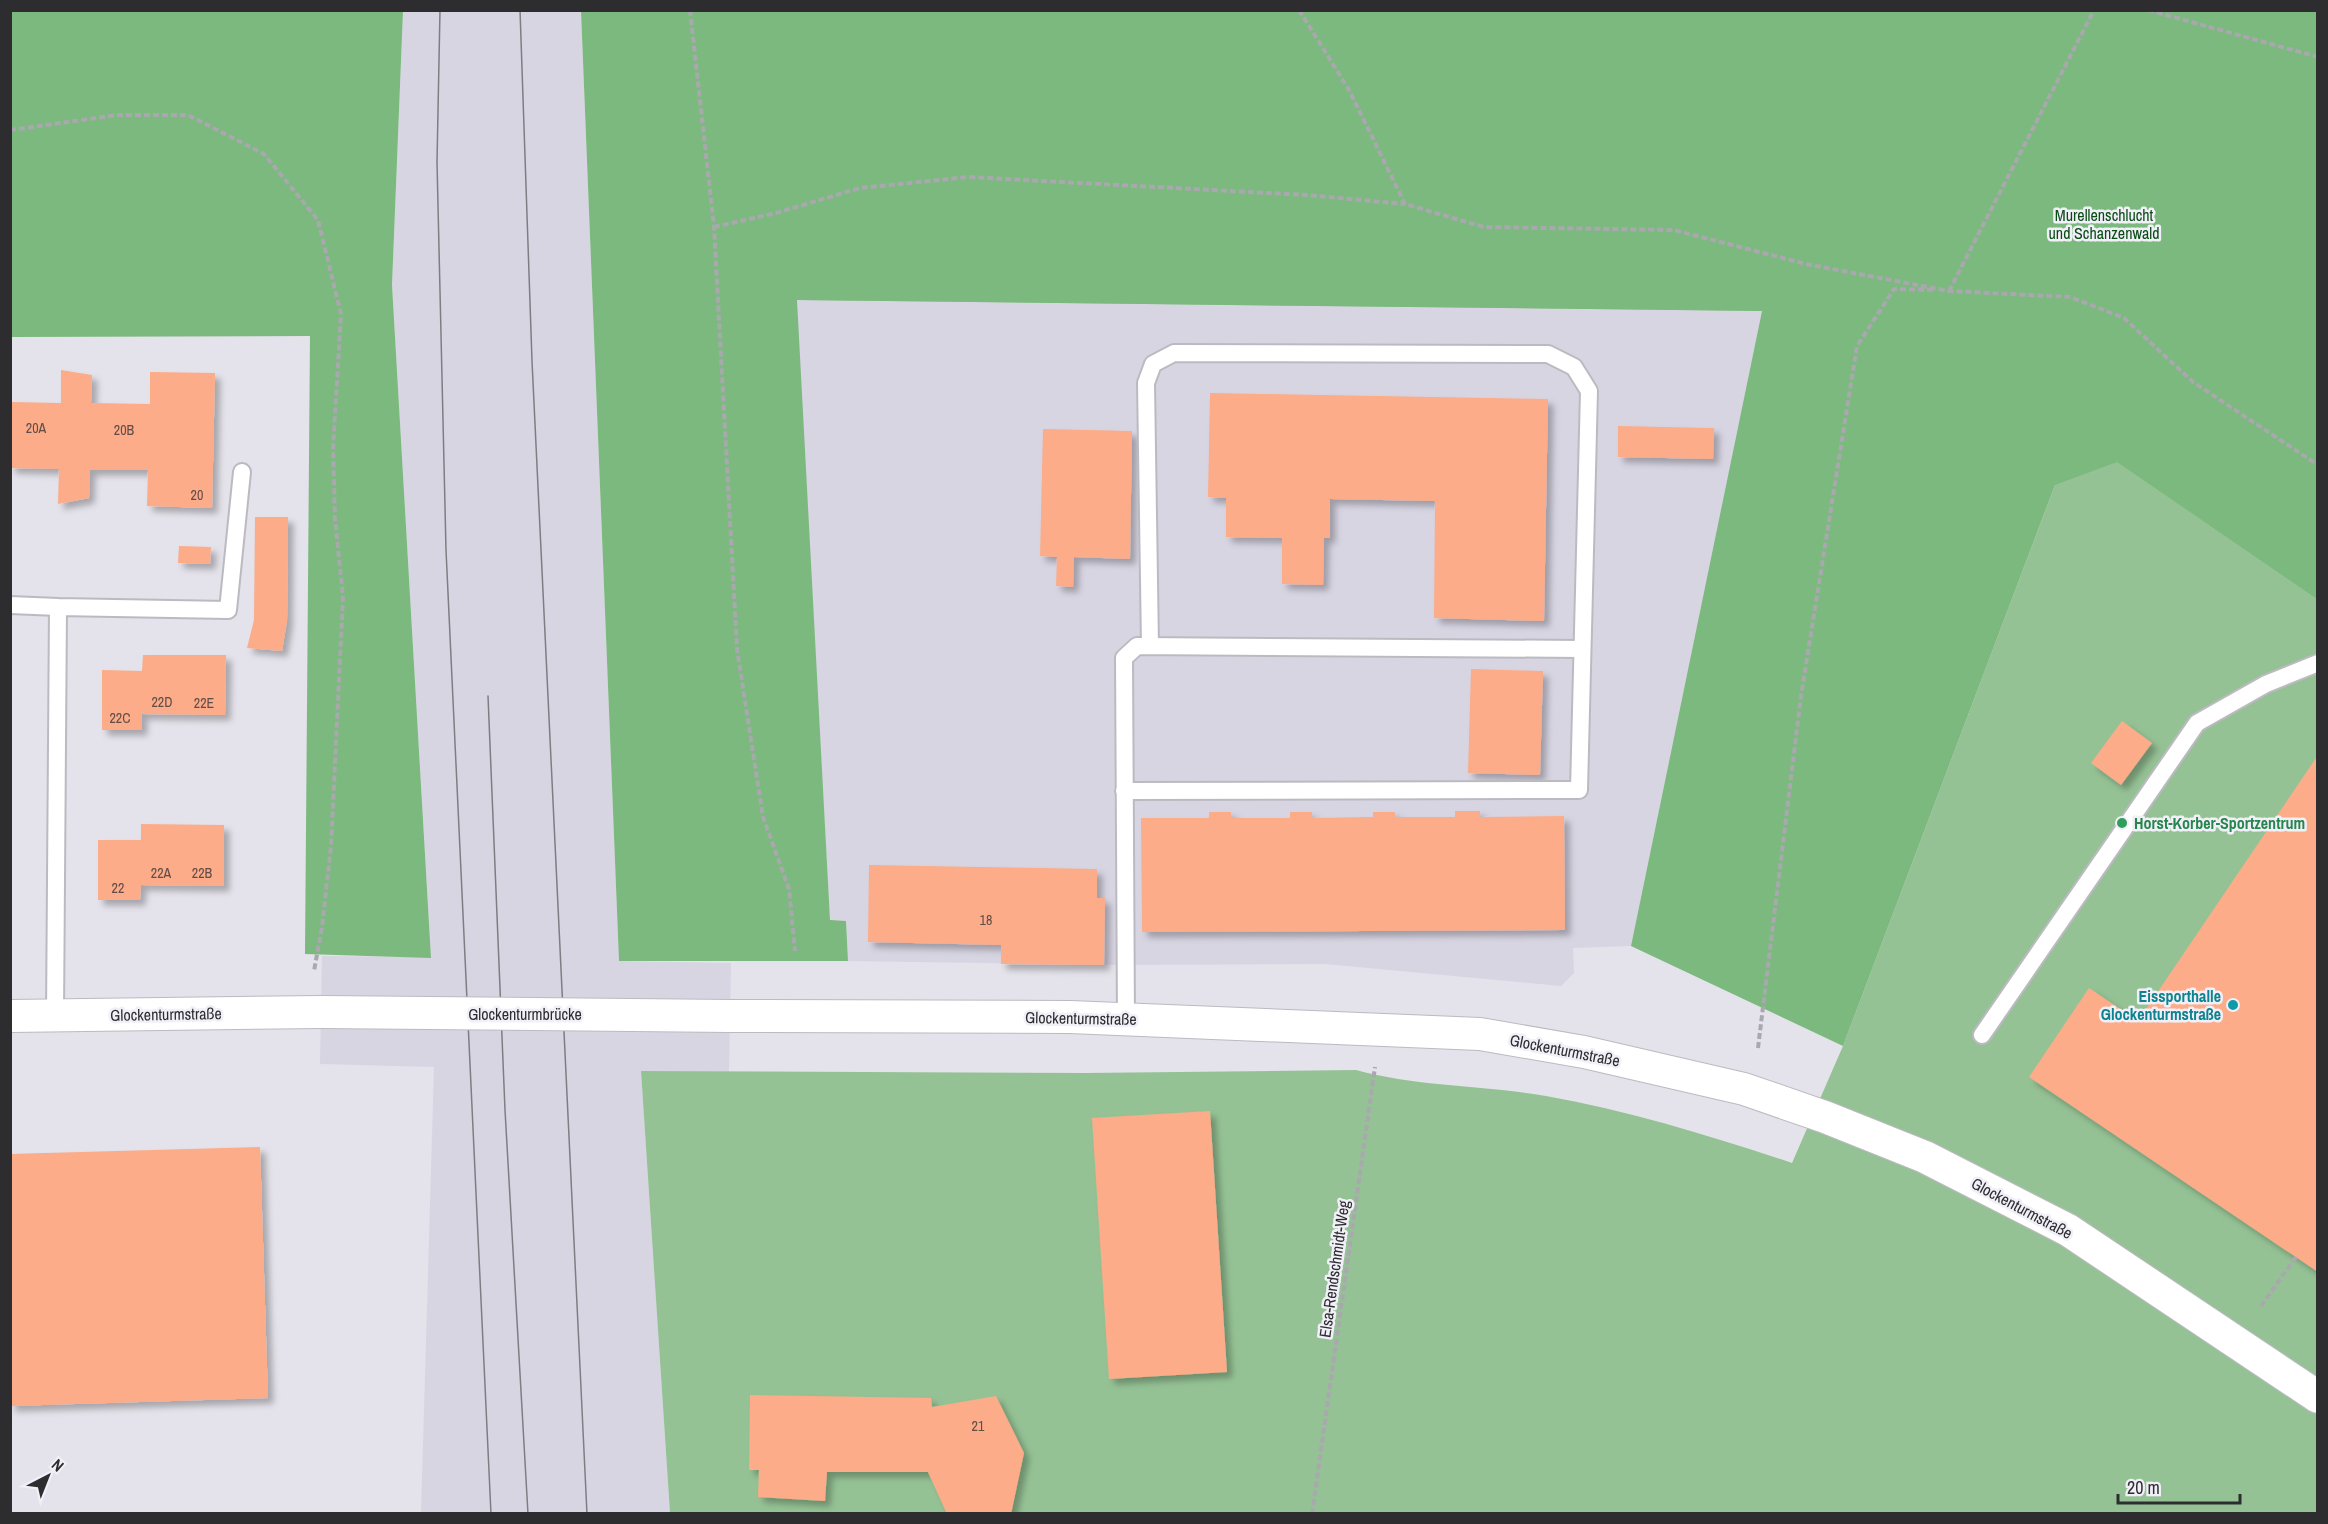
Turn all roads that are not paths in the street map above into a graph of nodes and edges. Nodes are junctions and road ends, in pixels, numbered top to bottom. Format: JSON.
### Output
{"nodes":[{"id":1,"x":242,"y":472,"type":"dead end"},
{"id":2,"x":10,"y":605,"type":"edge"},
{"id":3,"x":58,"y":607,"type":"junction"},
{"id":4,"x":1150,"y":646,"type":"junction"},
{"id":5,"x":1581,"y":649,"type":"junction"},
{"id":6,"x":2318,"y":663,"type":"edge"},
{"id":7,"x":1124,"y":791,"type":"junction"},
{"id":8,"x":321,"y":1012,"type":"joint"},
{"id":9,"x":10,"y":1016,"type":"edge"},
{"id":10,"x":55,"y":1016,"type":"junction"},
{"id":11,"x":730,"y":1016,"type":"joint"},
{"id":12,"x":1126,"y":1019,"type":"junction"},
{"id":13,"x":1982,"y":1035,"type":"dead end"},
{"id":14,"x":2318,"y":1397,"type":"edge"}],
"edges":[{"from":1,"to":3,"type":"lane"},
{"from":2,"to":3,"type":"lane"},
{"from":3,"to":10,"type":"lane"},
{"from":4,"to":5,"type":"lane"},
{"from":4,"to":5,"type":"lane"},
{"from":4,"to":7,"type":"lane"},
{"from":5,"to":7,"type":"lane"},
{"from":6,"to":13,"type":"lane"},
{"from":7,"to":12,"type":"lane"},
{"from":8,"to":10,"type":"street","name":"Glockenturmstraße"},
{"from":8,"to":11,"type":"street","name":"Glockenturmbrücke","bridge":true},
{"from":9,"to":10,"type":"street","name":"Glockenturmstraße"},
{"from":11,"to":12,"type":"street","name":"Glockenturmstraße"},
{"from":12,"to":14,"type":"street","name":"Glockenturmstraße"}]}
